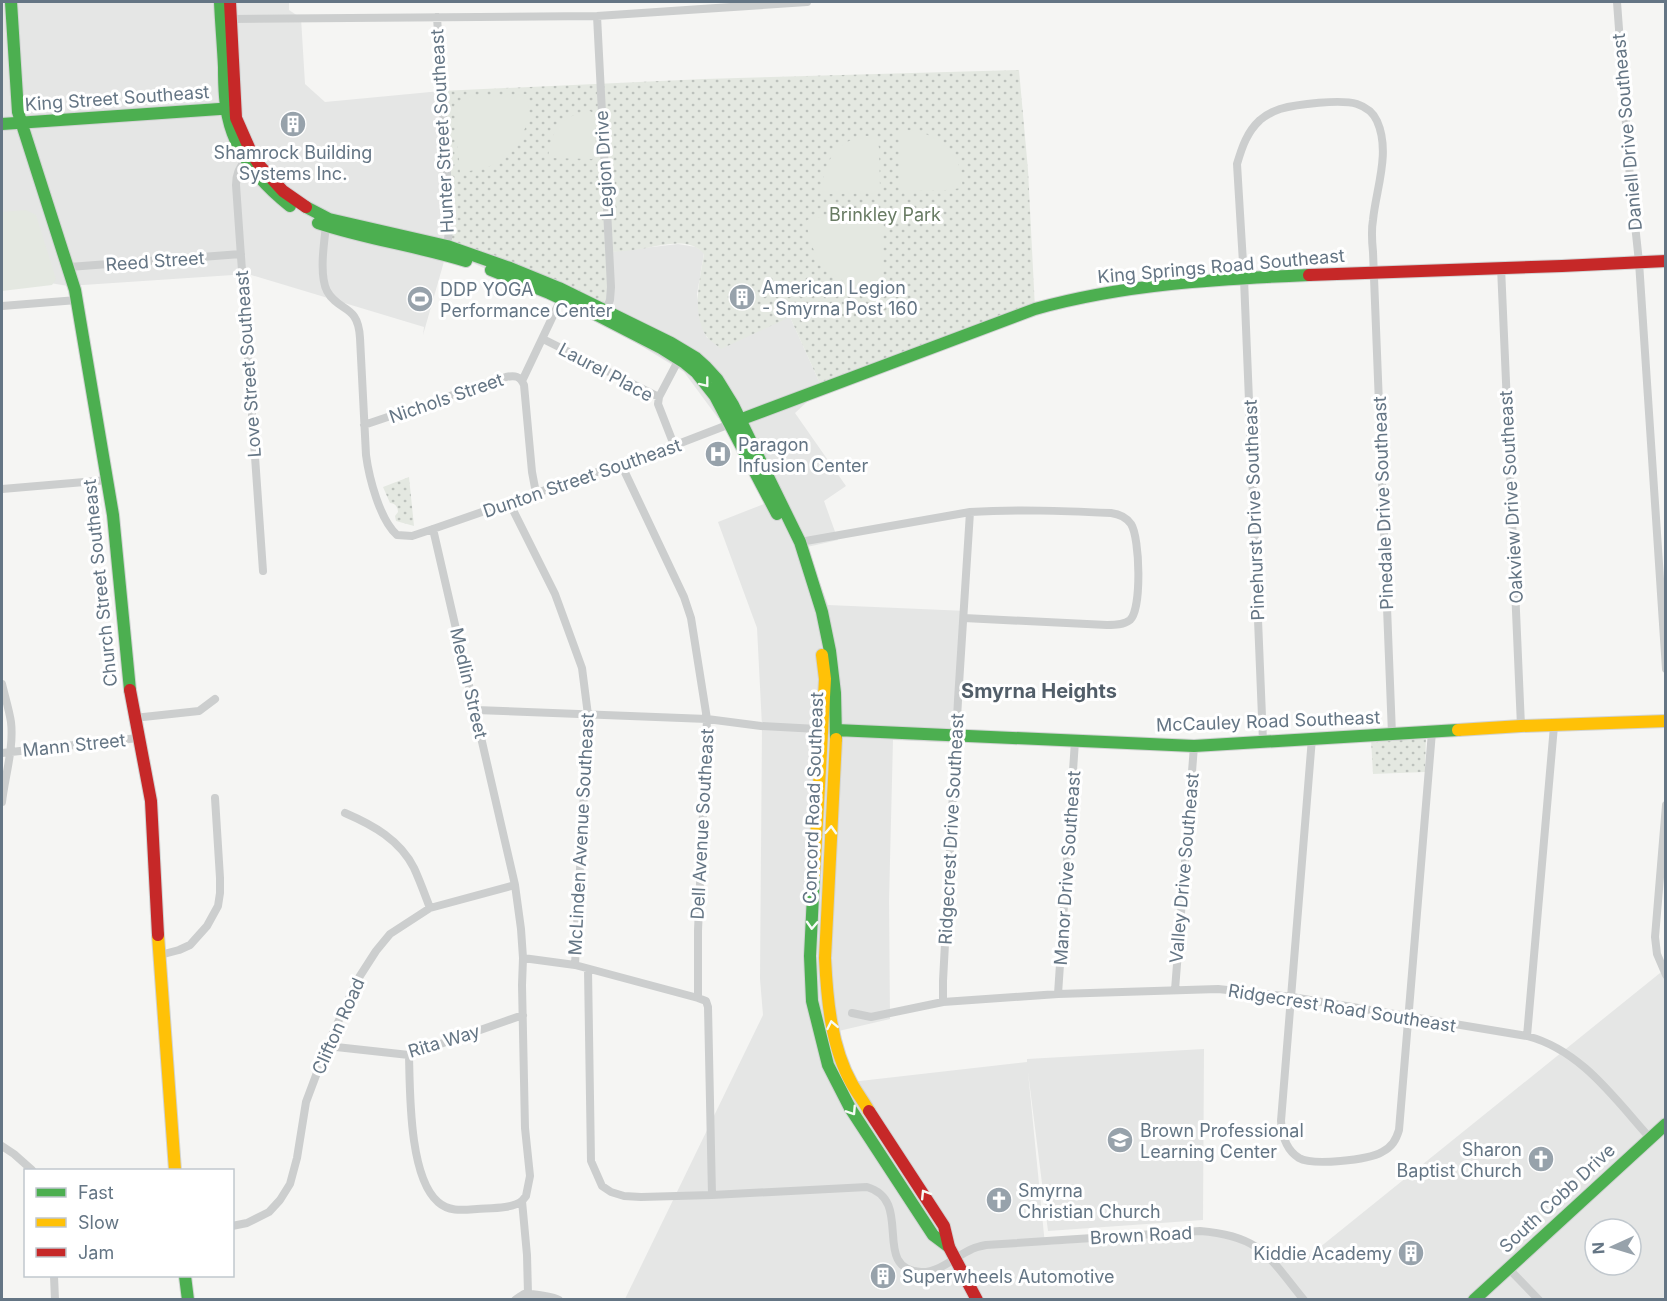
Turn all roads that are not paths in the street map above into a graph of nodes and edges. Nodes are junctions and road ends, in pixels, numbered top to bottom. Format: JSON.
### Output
{"nodes":[{"id":1,"x":11,"y":2,"type":"edge"},
{"id":2,"x":220,"y":2,"type":"edge"},
{"id":3,"x":230,"y":2,"type":"edge"},
{"id":4,"x":807,"y":2,"type":"edge"},
{"id":5,"x":1617,"y":2,"type":"edge"},
{"id":6,"x":597,"y":16,"type":"junction"},
{"id":7,"x":437,"y":17,"type":"junction"},
{"id":8,"x":230,"y":19,"type":"junction"},
{"id":9,"x":230,"y":108,"type":"junction"},
{"id":10,"x":21,"y":122,"type":"junction"},
{"id":11,"x":2,"y":124,"type":"edge"},
{"id":12,"x":245,"y":160,"type":"junction"},
{"id":13,"x":326,"y":226,"type":"junction"},
{"id":14,"x":447,"y":246,"type":"junction"},
{"id":15,"x":241,"y":254,"type":"junction"},
{"id":16,"x":1665,"y":261,"type":"edge"},
{"id":17,"x":1639,"y":262,"type":"junction"},
{"id":18,"x":69,"y":267,"type":"junction"},
{"id":19,"x":1501,"y":267,"type":"junction"},
{"id":20,"x":1373,"y":273,"type":"junction"},
{"id":21,"x":1244,"y":279,"type":"junction"},
{"id":22,"x":561,"y":299,"type":"junction"},
{"id":23,"x":77,"y":300,"type":"junction"},
{"id":24,"x":2,"y":306,"type":"edge"},
{"id":25,"x":606,"y":310,"type":"junction"},
{"id":26,"x":543,"y":339,"type":"junction"},
{"id":27,"x":679,"y":359,"type":"junction"},
{"id":28,"x":522,"y":381,"type":"junction"},
{"id":29,"x":659,"y":397,"type":"junction"},
{"id":30,"x":735,"y":422,"type":"junction"},
{"id":31,"x":364,"y":425,"type":"junction"},
{"id":32,"x":674,"y":445,"type":"junction"},
{"id":33,"x":621,"y":464,"type":"junction"},
{"id":34,"x":108,"y":480,"type":"junction"},
{"id":35,"x":2,"y":489,"type":"edge"},
{"id":36,"x":536,"y":494,"type":"junction"},
{"id":37,"x":510,"y":504,"type":"junction"},
{"id":38,"x":970,"y":512,"type":"junction"},
{"id":39,"x":434,"y":529,"type":"junction"},
{"id":40,"x":800,"y":542,"type":"junction"},
{"id":41,"x":263,"y":571,"type":"dead end"},
{"id":42,"x":964,"y":618,"type":"junction"},
{"id":43,"x":1665,"y":669,"type":"edge"},
{"id":44,"x":2,"y":684,"type":"edge"},
{"id":45,"x":215,"y":699,"type":"dead end"},
{"id":46,"x":476,"y":710,"type":"junction"},
{"id":47,"x":588,"y":715,"type":"junction"},
{"id":48,"x":134,"y":718,"type":"junction"},
{"id":49,"x":707,"y":719,"type":"junction"},
{"id":50,"x":1665,"y":721,"type":"edge"},
{"id":51,"x":1521,"y":726,"type":"junction"},
{"id":52,"x":1554,"y":726,"type":"junction"},
{"id":53,"x":821,"y":730,"type":"junction"},
{"id":54,"x":836,"y":730,"type":"junction"},
{"id":55,"x":1432,"y":732,"type":"junction"},
{"id":56,"x":1392,"y":734,"type":"junction"},
{"id":57,"x":956,"y":735,"type":"junction"},
{"id":58,"x":138,"y":738,"type":"junction"},
{"id":59,"x":1312,"y":738,"type":"junction"},
{"id":60,"x":1075,"y":741,"type":"junction"},
{"id":61,"x":1263,"y":741,"type":"junction"},
{"id":62,"x":1194,"y":746,"type":"junction"},
{"id":63,"x":6,"y":752,"type":"edge"},
{"id":64,"x":215,"y":798,"type":"dead end"},
{"id":65,"x":2,"y":802,"type":"edge"},
{"id":66,"x":1665,"y":805,"type":"edge"},
{"id":67,"x":345,"y":813,"type":"dead end"},
{"id":68,"x":514,"y":885,"type":"junction"},
{"id":69,"x":430,"y":908,"type":"junction"},
{"id":70,"x":160,"y":955,"type":"junction"},
{"id":71,"x":523,"y":958,"type":"junction"},
{"id":72,"x":575,"y":965,"type":"junction"},
{"id":73,"x":588,"y":969,"type":"junction"},
{"id":74,"x":1665,"y":975,"type":"edge"},
{"id":75,"x":1175,"y":990,"type":"junction"},
{"id":76,"x":1058,"y":994,"type":"junction"},
{"id":77,"x":1292,"y":997,"type":"junction"},
{"id":78,"x":698,"y":998,"type":"junction"},
{"id":79,"x":944,"y":1002,"type":"junction"},
{"id":80,"x":852,"y":1013,"type":"dead end"},
{"id":81,"x":523,"y":1015,"type":"junction"},
{"id":82,"x":1408,"y":1017,"type":"junction"},
{"id":83,"x":1527,"y":1036,"type":"junction"},
{"id":84,"x":327,"y":1046,"type":"junction"},
{"id":85,"x":409,"y":1055,"type":"junction"},
{"id":86,"x":1665,"y":1124,"type":"edge"},
{"id":87,"x":1650,"y":1138,"type":"junction"},
{"id":88,"x":2,"y":1146,"type":"edge"},
{"id":89,"x":31,"y":1169,"type":"edge"},
{"id":90,"x":175,"y":1169,"type":"edge"},
{"id":91,"x":712,"y":1195,"type":"junction"},
{"id":92,"x":522,"y":1201,"type":"junction"},
{"id":93,"x":234,"y":1226,"type":"edge"},
{"id":94,"x":949,"y":1247,"type":"junction"},
{"id":95,"x":954,"y":1259,"type":"junction"},
{"id":96,"x":1508,"y":1268,"type":"junction"},
{"id":97,"x":54,"y":1277,"type":"edge"},
{"id":98,"x":185,"y":1277,"type":"edge"},
{"id":99,"x":528,"y":1294,"type":"junction"},
{"id":100,"x":55,"y":1299,"type":"edge"},
{"id":101,"x":188,"y":1299,"type":"edge"},
{"id":102,"x":515,"y":1299,"type":"edge"},
{"id":103,"x":559,"y":1299,"type":"edge"},
{"id":104,"x":977,"y":1299,"type":"edge"},
{"id":105,"x":1304,"y":1299,"type":"edge"},
{"id":106,"x":1474,"y":1299,"type":"edge"},
{"id":107,"x":1539,"y":1299,"type":"edge"}],
"edges":[{"from":1,"to":10,"type":"main road","name":"Church Street Southeast"},
{"from":2,"to":9,"type":"main road"},
{"from":3,"to":8,"type":"main road"},
{"from":4,"to":6,"type":"street"},
{"from":5,"to":17,"type":"street","name":"Daniell Drive Southeast"},
{"from":6,"to":7,"type":"street"},
{"from":6,"to":25,"type":"street","name":"Legion Drive"},
{"from":7,"to":8,"type":"street"},
{"from":7,"to":14,"type":"street","name":"Hunter Street Southeast"},
{"from":8,"to":9,"type":"main road"},
{"from":9,"to":10,"type":"main road","name":"King Street Southeast"},
{"from":9,"to":12,"type":"main road","name":"Concord Road Southeast"},
{"from":9,"to":14,"type":"main road","name":"Concord Road Southeast"},
{"from":10,"to":11,"type":"main road","name":"King Street Southeast"},
{"from":10,"to":18,"type":"main road","name":"Church Street Southeast"},
{"from":12,"to":13,"type":"main road","name":"Concord Road Southeast"},
{"from":12,"to":15,"type":"street","name":"Love Street Southeast"},
{"from":13,"to":22,"type":"main road","name":"Concord Road Southeast"},
{"from":13,"to":31,"type":"street"},
{"from":14,"to":25,"type":"main road","name":"Concord Road Southeast"},
{"from":15,"to":18,"type":"street","name":"Reed Street"},
{"from":15,"to":41,"type":"street","name":"Love Street Southeast"},
{"from":16,"to":17,"type":"main road","name":"King Springs Road Southeast"},
{"from":17,"to":19,"type":"main road","name":"King Springs Road Southeast"},
{"from":17,"to":43,"type":"street","name":"Daniell Drive Southeast"},
{"from":18,"to":23,"type":"main road","name":"Church Street Southeast"},
{"from":19,"to":20,"type":"main road","name":"King Springs Road Southeast"},
{"from":19,"to":51,"type":"street","name":"Oakview Drive Southeast"},
{"from":20,"to":21,"type":"main road","name":"King Springs Road Southeast"},
{"from":20,"to":21,"type":"street","name":"Pinedale Drive Southeast"},
{"from":20,"to":56,"type":"street","name":"Pinedale Drive Southeast"},
{"from":21,"to":30,"type":"main road","name":"King Springs Road Southeast"},
{"from":21,"to":61,"type":"street","name":"Pinehurst Drive Southeast"},
{"from":22,"to":26,"type":"street"},
{"from":22,"to":27,"type":"main road","name":"Concord Road Southeast"},
{"from":23,"to":24,"type":"street"},
{"from":23,"to":34,"type":"main road","name":"Church Street Southeast"},
{"from":25,"to":30,"type":"main road","name":"Concord Road Southeast"},
{"from":26,"to":28,"type":"street"},
{"from":26,"to":29,"type":"street","name":"Laurel Place"},
{"from":27,"to":29,"type":"street"},
{"from":27,"to":30,"type":"main road","name":"Concord Road Southeast","one_way":true},
{"from":28,"to":31,"type":"street","name":"Nichols Street"},
{"from":28,"to":36,"type":"street","name":"Nichols Street"},
{"from":29,"to":32,"type":"street","name":"Laurel Place"},
{"from":30,"to":32,"type":"street","name":"Dunton Street Southeast"},
{"from":30,"to":40,"type":"main road","name":"Concord Road Southeast"},
{"from":30,"to":53,"type":"main road","name":"Concord Road Southeast"},
{"from":31,"to":39,"type":"street"},
{"from":32,"to":33,"type":"street","name":"Dunton Street Southeast"},
{"from":33,"to":36,"type":"street","name":"Dunton Street Southeast"},
{"from":33,"to":49,"type":"street","name":"Dell Avenue Southeast"},
{"from":34,"to":35,"type":"street"},
{"from":34,"to":48,"type":"main road","name":"Church Street Southeast"},
{"from":36,"to":37,"type":"street","name":"Dunton Street Southeast"},
{"from":37,"to":39,"type":"street","name":"Dunton Street Southeast"},
{"from":37,"to":47,"type":"street","name":"McLinden Avenue Southeast"},
{"from":38,"to":40,"type":"street"},
{"from":38,"to":42,"type":"street","name":"Ridgecrest Drive Southeast"},
{"from":38,"to":42,"type":"street"},
{"from":39,"to":46,"type":"street","name":"Medlin Street"},
{"from":40,"to":54,"type":"main road","name":"Concord Road Southeast"},
{"from":42,"to":57,"type":"street","name":"Ridgecrest Drive Southeast"},
{"from":44,"to":63,"type":"street"},
{"from":45,"to":48,"type":"street"},
{"from":46,"to":47,"type":"street"},
{"from":46,"to":68,"type":"street","name":"Medlin Street"},
{"from":47,"to":49,"type":"street"},
{"from":47,"to":72,"type":"street","name":"McLinden Avenue Southeast"},
{"from":48,"to":58,"type":"main road","name":"Church Street Southeast"},
{"from":49,"to":53,"type":"street"},
{"from":49,"to":78,"type":"street","name":"Dell Avenue Southeast"},
{"from":50,"to":52,"type":"main road","name":"McCauley Road Southeast"},
{"from":51,"to":52,"type":"main road","name":"McCauley Road Southeast"},
{"from":51,"to":55,"type":"main road","name":"McCauley Road Southeast"},
{"from":52,"to":83,"type":"street"},
{"from":53,"to":54,"type":"street"},
{"from":53,"to":94,"type":"main road","name":"Concord Road Southeast","one_way":true},
{"from":54,"to":57,"type":"main road","name":"McCauley Road Southeast"},
{"from":94,"to":54,"type":"main road","name":"Concord Road Southeast","one_way":true},
{"from":55,"to":56,"type":"main road","name":"McCauley Road Southeast"},
{"from":55,"to":82,"type":"street"},
{"from":56,"to":59,"type":"main road","name":"McCauley Road Southeast"},
{"from":57,"to":60,"type":"main road","name":"McCauley Road Southeast"},
{"from":57,"to":79,"type":"street","name":"Ridgecrest Drive Southeast"},
{"from":58,"to":63,"type":"street","name":"Mann Street"},
{"from":58,"to":70,"type":"main road","name":"Church Street Southeast"},
{"from":59,"to":61,"type":"main road","name":"McCauley Road Southeast"},
{"from":59,"to":77,"type":"street"},
{"from":60,"to":62,"type":"main road","name":"McCauley Road Southeast"},
{"from":60,"to":76,"type":"street","name":"Manor Drive Southeast"},
{"from":61,"to":62,"type":"main road","name":"McCauley Road Southeast"},
{"from":62,"to":75,"type":"street","name":"Valley Drive Southeast"},
{"from":63,"to":65,"type":"street"},
{"from":64,"to":70,"type":"street"},
{"from":66,"to":74,"type":"street"},
{"from":67,"to":69,"type":"street"},
{"from":68,"to":69,"type":"street","name":"Clifton Road"},
{"from":68,"to":71,"type":"street","name":"Medlin Street"},
{"from":69,"to":84,"type":"street","name":"Clifton Road"},
{"from":70,"to":90,"type":"main road","name":"Church Street Southeast"},
{"from":71,"to":72,"type":"street"},
{"from":71,"to":81,"type":"street","name":"Medlin Street"},
{"from":72,"to":73,"type":"street"},
{"from":73,"to":78,"type":"street"},
{"from":73,"to":91,"type":"street","name":"McLinden Avenue Southeast"},
{"from":75,"to":76,"type":"street","name":"Ridgecrest Road Southeast"},
{"from":75,"to":77,"type":"street","name":"Ridgecrest Road Southeast"},
{"from":76,"to":79,"type":"street","name":"Ridgecrest Road Southeast"},
{"from":77,"to":82,"type":"street","name":"Ridgecrest Road Southeast"},
{"from":77,"to":82,"type":"street"},
{"from":78,"to":91,"type":"street","name":"Dell Avenue Southeast"},
{"from":79,"to":80,"type":"street","name":"Ridgecrest Road Southeast"},
{"from":81,"to":85,"type":"street","name":"Rita Way"},
{"from":81,"to":92,"type":"street","name":"Medlin Street"},
{"from":82,"to":83,"type":"street","name":"Ridgecrest Road Southeast"},
{"from":83,"to":87,"type":"street","name":"Ridgecrest Road Southeast"},
{"from":84,"to":85,"type":"street","name":"Rita Way"},
{"from":84,"to":93,"type":"street","name":"Clifton Road"},
{"from":85,"to":92,"type":"street"},
{"from":86,"to":87,"type":"main road","name":"South Cobb Drive"},
{"from":87,"to":96,"type":"main road","name":"South Cobb Drive"},
{"from":88,"to":89,"type":"street"},
{"from":91,"to":95,"type":"street","name":"McLinden Avenue Southeast"},
{"from":92,"to":99,"type":"street"},
{"from":94,"to":95,"type":"main road","name":"Concord Road Southeast"},
{"from":95,"to":104,"type":"main road","name":"Concord Road Southeast"},
{"from":95,"to":105,"type":"street","name":"Brown Road"},
{"from":96,"to":106,"type":"main road","name":"South Cobb Drive"},
{"from":96,"to":107,"type":"street"},
{"from":97,"to":100,"type":"street"},
{"from":98,"to":101,"type":"main road"},
{"from":99,"to":102,"type":"street"},
{"from":99,"to":103,"type":"street"}]}
